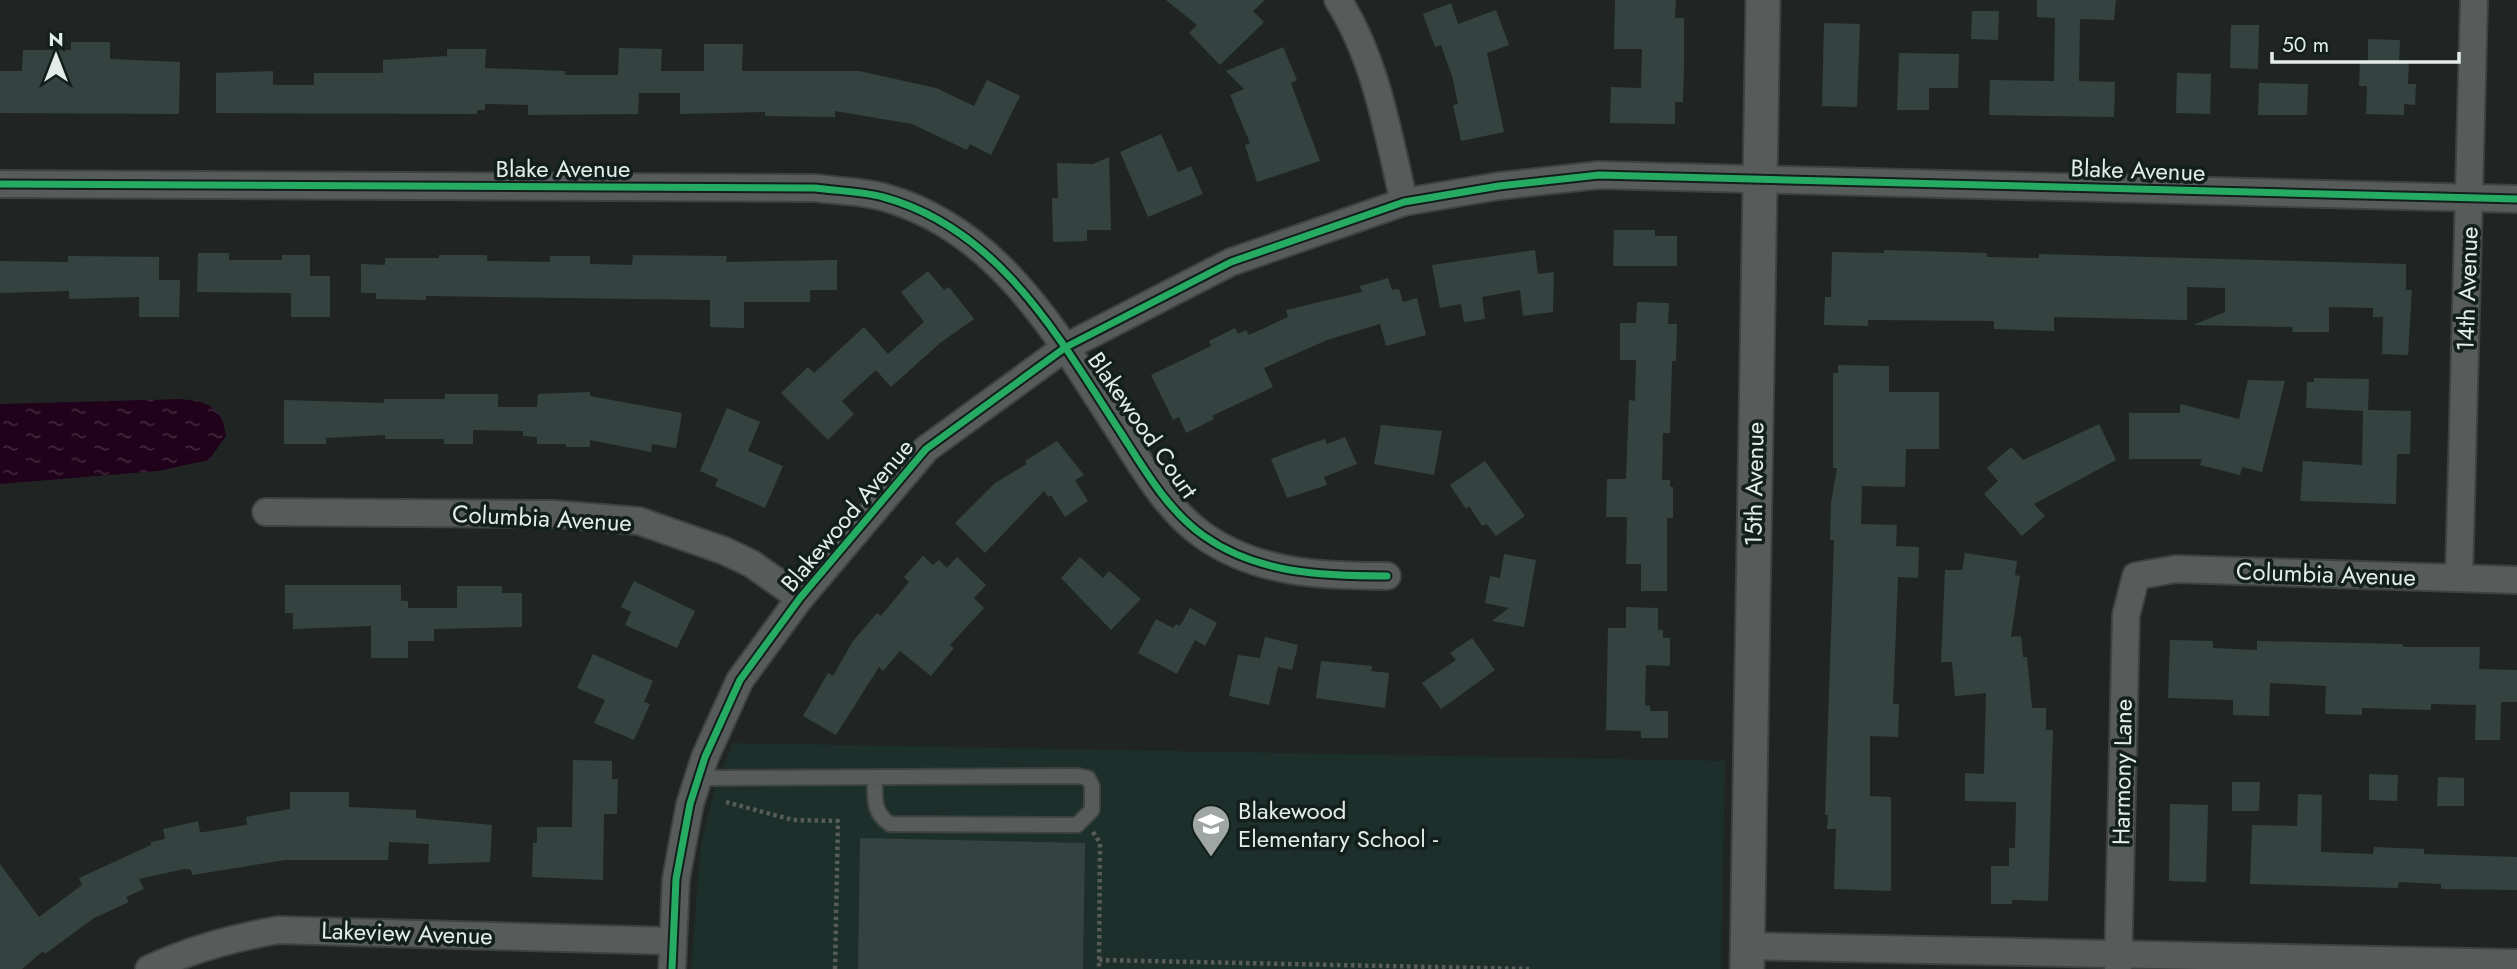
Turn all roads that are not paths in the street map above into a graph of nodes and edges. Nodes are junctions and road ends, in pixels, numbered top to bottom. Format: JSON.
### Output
{"nodes":[{"id":1,"x":1338,"y":0,"type":"edge"},
{"id":2,"x":1763,"y":0,"type":"edge"},
{"id":3,"x":2474,"y":0,"type":"edge"},
{"id":4,"x":1758,"y":178,"type":"junction"},
{"id":5,"x":0,"y":184,"type":"edge"},
{"id":6,"x":2469,"y":198,"type":"junction"},
{"id":7,"x":2517,"y":199,"type":"edge"},
{"id":8,"x":1404,"y":202,"type":"junction"},
{"id":9,"x":1066,"y":347,"type":"junction"},
{"id":10,"x":266,"y":512,"type":"dead end"},
{"id":11,"x":1387,"y":576,"type":"dead end"},
{"id":12,"x":2136,"y":576,"type":"joint"},
{"id":13,"x":2459,"y":579,"type":"junction"},
{"id":14,"x":2517,"y":580,"type":"edge"},
{"id":15,"x":800,"y":598,"type":"junction"},
{"id":16,"x":874,"y":777,"type":"junction"},
{"id":17,"x":698,"y":778,"type":"junction"},
{"id":18,"x":673,"y":941,"type":"junction"},
{"id":19,"x":1747,"y":958,"type":"edge"},
{"id":20,"x":2118,"y":961,"type":"edge"},
{"id":21,"x":2517,"y":962,"type":"edge"},
{"id":22,"x":149,"y":969,"type":"edge"},
{"id":23,"x":672,"y":969,"type":"edge"}],
"edges":[{"from":1,"to":8,"type":"street"},
{"from":2,"to":4,"type":"street","name":"15th Avenue"},
{"from":3,"to":6,"type":"street","name":"14th Avenue"},
{"from":4,"to":6,"type":"street","name":"Blake Avenue"},
{"from":4,"to":8,"type":"street","name":"Blakewood Avenue"},
{"from":4,"to":19,"type":"street","name":"15th Avenue"},
{"from":5,"to":9,"type":"street","name":"Blake Avenue"},
{"from":6,"to":7,"type":"street","name":"Blake Avenue"},
{"from":6,"to":13,"type":"street","name":"14th Avenue"},
{"from":8,"to":9,"type":"street","name":"Blakewood Avenue"},
{"from":9,"to":11,"type":"street","name":"Blakewood Court"},
{"from":9,"to":15,"type":"street","name":"Blakewood Avenue"},
{"from":10,"to":15,"type":"street","name":"Columbia Avenue"},
{"from":12,"to":13,"type":"street","name":"Columbia Avenue"},
{"from":12,"to":20,"type":"street","name":"Harmony Lane"},
{"from":13,"to":14,"type":"street","name":"Columbia Avenue"},
{"from":15,"to":17,"type":"street","name":"Blakewood Avenue"},
{"from":16,"to":16,"type":"lane"},
{"from":16,"to":17,"type":"lane"},
{"from":17,"to":18,"type":"street","name":"Blakewood Avenue"},
{"from":18,"to":22,"type":"street","name":"Lakeview Avenue"},
{"from":18,"to":23,"type":"street","name":"Blakewood Avenue"},
{"from":19,"to":20,"type":"street"},
{"from":20,"to":21,"type":"street"}]}
